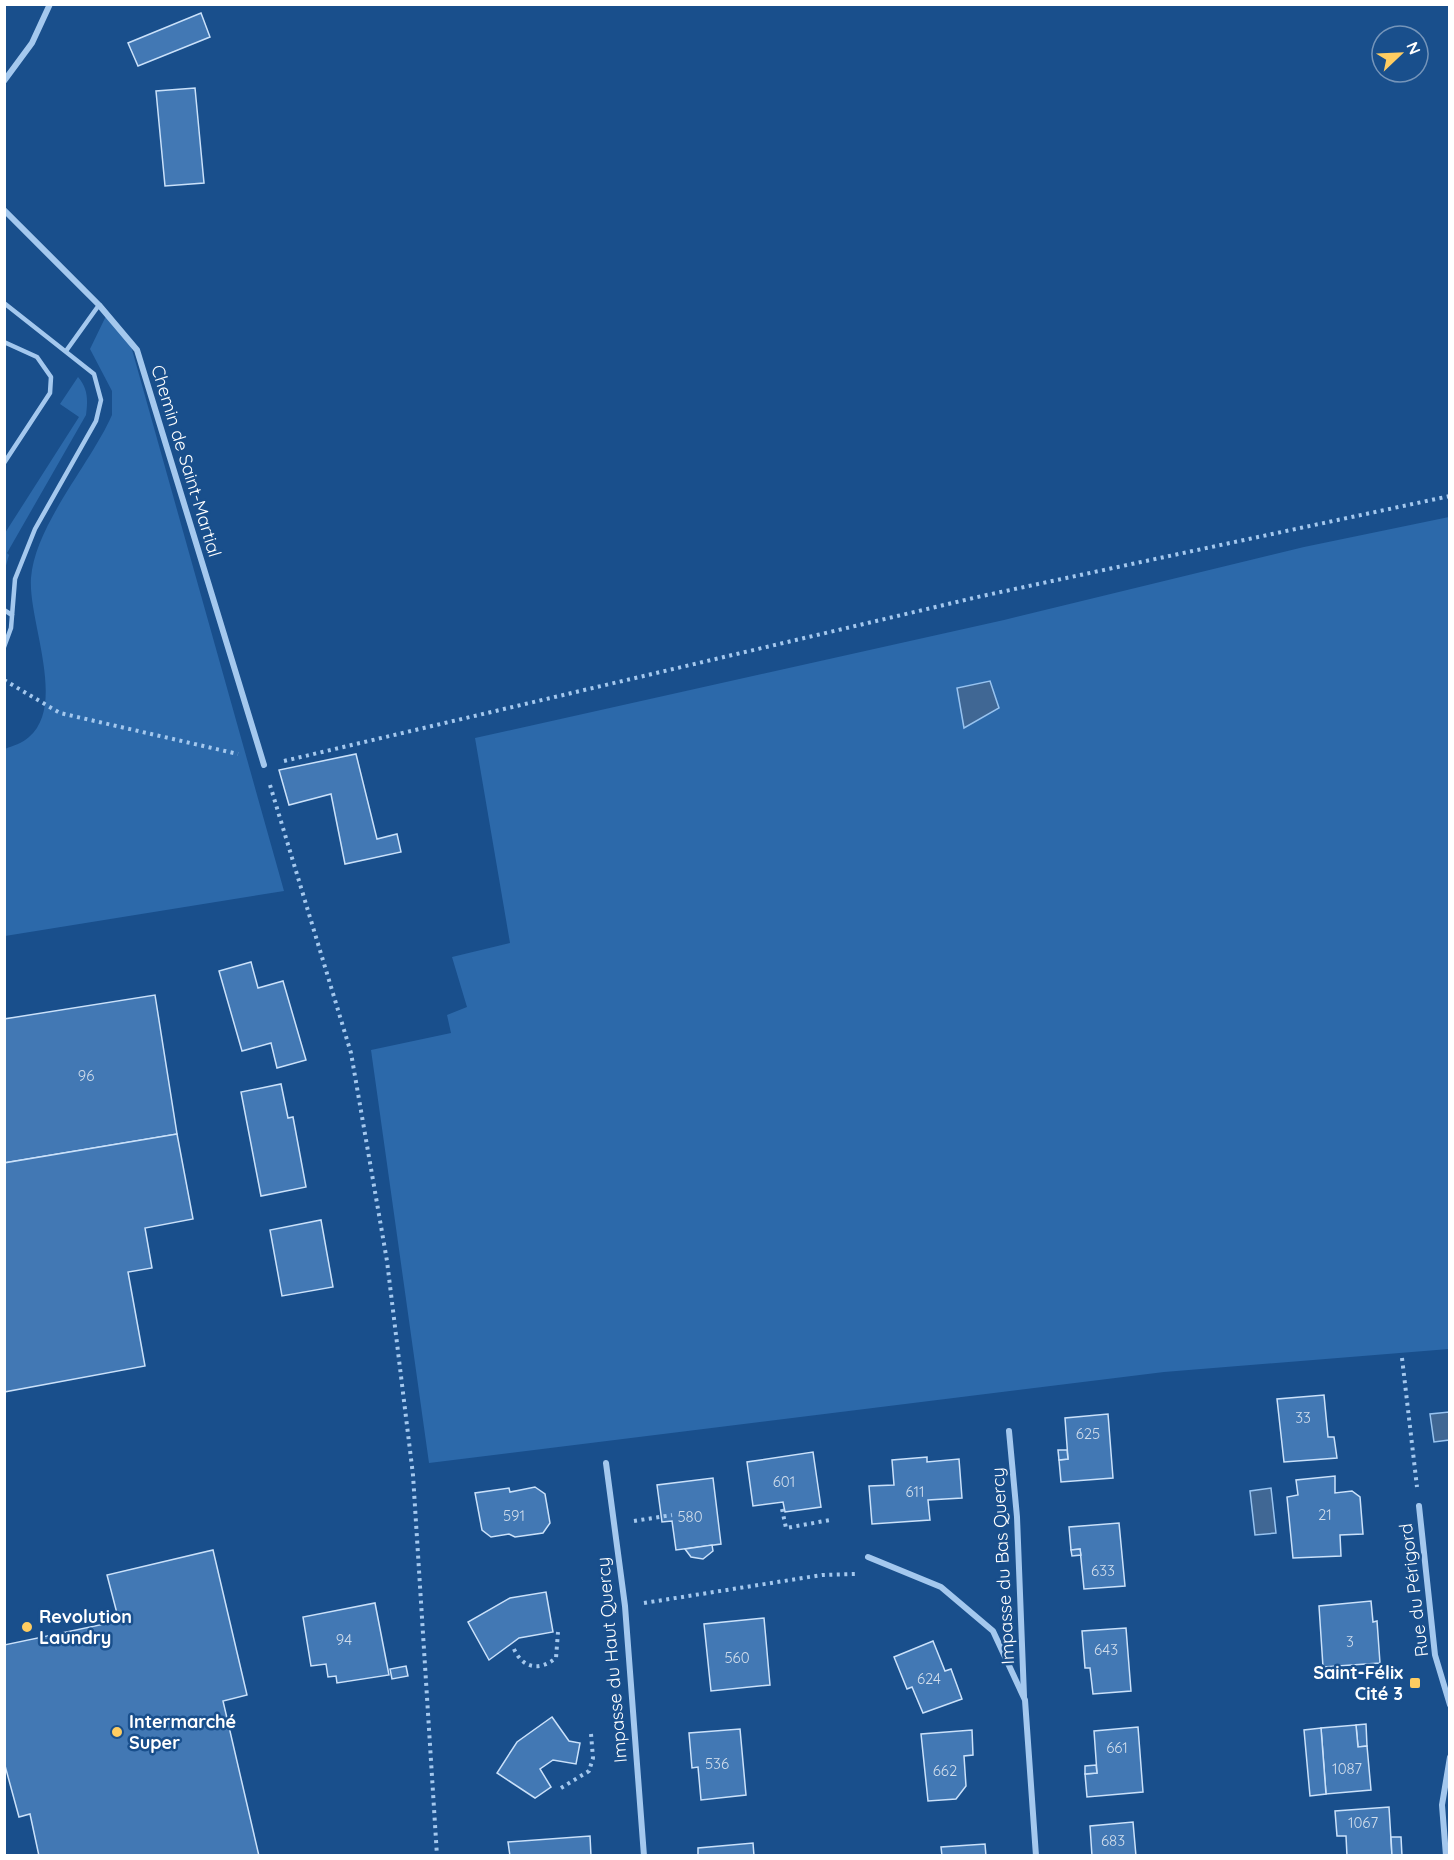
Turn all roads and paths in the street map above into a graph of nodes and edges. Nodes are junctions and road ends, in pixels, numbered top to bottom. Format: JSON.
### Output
{"nodes":[{"id":1,"x":50,"y":4,"type":"edge"},
{"id":2,"x":4,"y":81,"type":"edge"},
{"id":3,"x":4,"y":210,"type":"edge"},
{"id":4,"x":4,"y":303,"type":"edge"},
{"id":5,"x":99,"y":305,"type":"junction"},
{"id":6,"x":4,"y":342,"type":"edge"},
{"id":7,"x":66,"y":351,"type":"junction"},
{"id":8,"x":4,"y":463,"type":"edge"},
{"id":9,"x":1449,"y":496,"type":"edge"},
{"id":10,"x":4,"y":610,"type":"edge"},
{"id":11,"x":12,"y":615,"type":"junction"},
{"id":12,"x":4,"y":646,"type":"edge"},
{"id":13,"x":4,"y":680,"type":"edge"},
{"id":14,"x":260,"y":750,"type":"junction"},
{"id":15,"x":264,"y":765,"type":"junction"},
{"id":16,"x":1402,"y":1358,"type":"dead end"},
{"id":17,"x":1009,"y":1431,"type":"dead end"},
{"id":18,"x":606,"y":1463,"type":"dead end"},
{"id":19,"x":1419,"y":1506,"type":"joint"},
{"id":20,"x":782,"y":1509,"type":"dead end"},
{"id":21,"x":672,"y":1515,"type":"dead end"},
{"id":22,"x":830,"y":1520,"type":"dead end"},
{"id":23,"x":631,"y":1521,"type":"dead end"},
{"id":24,"x":868,"y":1557,"type":"dead end"},
{"id":25,"x":822,"y":1575,"type":"dead end"},
{"id":26,"x":625,"y":1606,"type":"junction"},
{"id":27,"x":558,"y":1632,"type":"dead end"},
{"id":28,"x":514,"y":1649,"type":"dead end"},
{"id":29,"x":1025,"y":1700,"type":"junction"},
{"id":30,"x":1449,"y":1705,"type":"edge"},
{"id":31,"x":591,"y":1734,"type":"dead end"},
{"id":32,"x":1449,"y":1757,"type":"edge"},
{"id":33,"x":561,"y":1788,"type":"dead end"},
{"id":34,"x":437,"y":1856,"type":"edge"},
{"id":35,"x":644,"y":1856,"type":"edge"},
{"id":36,"x":1036,"y":1856,"type":"edge"},
{"id":37,"x":1446,"y":1856,"type":"edge"}],
"edges":[{"from":1,"to":2,"type":"street"},
{"from":3,"to":5,"type":"street","name":"Chemin de Saint-Martial"},
{"from":4,"to":7,"type":"lane"},
{"from":5,"to":7,"type":"lane"},
{"from":5,"to":14,"type":"street","name":"Chemin de Saint-Martial"},
{"from":6,"to":8,"type":"lane"},
{"from":7,"to":11,"type":"lane"},
{"from":9,"to":15,"type":"path"},
{"from":10,"to":11,"type":"lane"},
{"from":11,"to":12,"type":"lane"},
{"from":13,"to":14,"type":"path"},
{"from":14,"to":15,"type":"street","name":"Chemin de Saint-Martial"},
{"from":15,"to":34,"type":"path"},
{"from":16,"to":19,"type":"path"},
{"from":17,"to":29,"type":"street","name":"Impasse du Bas Quercy"},
{"from":18,"to":26,"type":"street","name":"Impasse du Haut Quercy"},
{"from":19,"to":30,"type":"street","name":"Rue du Périgord"},
{"from":20,"to":22,"type":"path"},
{"from":21,"to":23,"type":"path"},
{"from":24,"to":29,"type":"street","name":"Impasse du Bas Quercy"},
{"from":25,"to":26,"type":"path"},
{"from":26,"to":35,"type":"street","name":"Impasse du Haut Quercy"},
{"from":27,"to":28,"type":"path"},
{"from":29,"to":36,"type":"street","name":"Impasse du Bas Quercy"},
{"from":31,"to":33,"type":"path"},
{"from":32,"to":37,"type":"street"}]}
